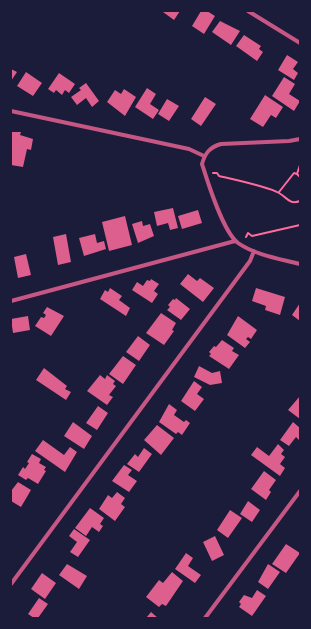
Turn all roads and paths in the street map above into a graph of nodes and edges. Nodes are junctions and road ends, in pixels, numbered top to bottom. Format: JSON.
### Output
{"nodes":[{"id":1,"x":248,"y":11,"type":"edge"},
{"id":2,"x":300,"y":43,"type":"edge"},
{"id":3,"x":11,"y":111,"type":"edge"},
{"id":4,"x":300,"y":138,"type":"edge"},
{"id":5,"x":204,"y":156,"type":"junction"},
{"id":6,"x":300,"y":164,"type":"edge"},
{"id":7,"x":213,"y":173,"type":"dead end"},
{"id":8,"x":297,"y":174,"type":"junction"},
{"id":9,"x":300,"y":177,"type":"edge"},
{"id":10,"x":279,"y":192,"type":"junction"},
{"id":11,"x":300,"y":201,"type":"edge"},
{"id":12,"x":300,"y":225,"type":"edge"},
{"id":13,"x":246,"y":237,"type":"dead end"},
{"id":14,"x":235,"y":241,"type":"junction"},
{"id":15,"x":254,"y":251,"type":"junction"},
{"id":16,"x":300,"y":264,"type":"edge"},
{"id":17,"x":11,"y":300,"type":"edge"},
{"id":18,"x":300,"y":491,"type":"edge"},
{"id":19,"x":11,"y":584,"type":"edge"},
{"id":20,"x":205,"y":618,"type":"edge"}],
"edges":[{"from":1,"to":2,"type":"street"},
{"from":3,"to":5,"type":"street"},
{"from":4,"to":5,"type":"street"},
{"from":5,"to":14,"type":"street"},
{"from":6,"to":8,"type":"path"},
{"from":7,"to":10,"type":"path"},
{"from":8,"to":9,"type":"path"},
{"from":8,"to":10,"type":"path"},
{"from":10,"to":11,"type":"path"},
{"from":12,"to":13,"type":"path"},
{"from":14,"to":15,"type":"street"},
{"from":14,"to":17,"type":"street"},
{"from":15,"to":16,"type":"street"},
{"from":15,"to":19,"type":"street"},
{"from":18,"to":20,"type":"street"}]}
